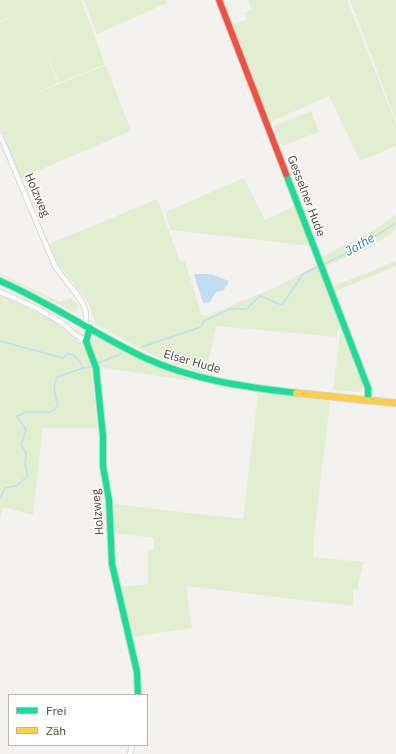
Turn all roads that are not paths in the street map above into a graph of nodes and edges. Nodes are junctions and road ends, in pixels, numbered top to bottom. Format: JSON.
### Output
{"nodes":[{"id":1,"x":219,"y":0,"type":"edge"},
{"id":2,"x":0,"y":135,"type":"edge"},
{"id":3,"x":0,"y":281,"type":"edge"},
{"id":4,"x":0,"y":292,"type":"edge"},
{"id":5,"x":87,"y":326,"type":"junction"},
{"id":6,"x":86,"y":339,"type":"junction"},
{"id":7,"x":368,"y":400,"type":"junction"},
{"id":8,"x":396,"y":403,"type":"edge"},
{"id":9,"x":138,"y":694,"type":"edge"}],
"edges":[{"from":1,"to":7,"type":"street","name":"Gesselner Hude"},
{"from":2,"to":5,"type":"street","name":"Holzweg"},
{"from":3,"to":5,"type":"street","name":"Elser Hude"},
{"from":4,"to":6,"type":"street"},
{"from":5,"to":6,"type":"street","name":"Holzweg"},
{"from":5,"to":7,"type":"street","name":"Elser Hude"},
{"from":6,"to":9,"type":"street","name":"Holzweg"},
{"from":7,"to":8,"type":"street","name":"Elser Hude"}]}
